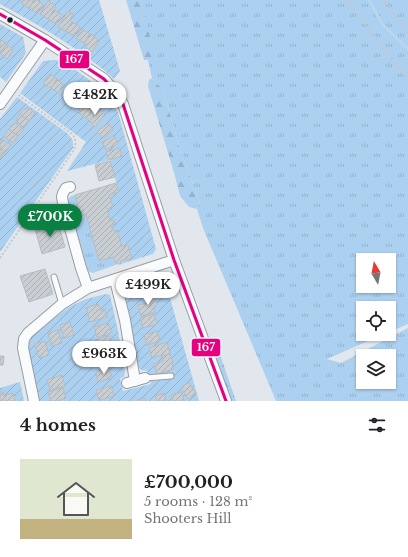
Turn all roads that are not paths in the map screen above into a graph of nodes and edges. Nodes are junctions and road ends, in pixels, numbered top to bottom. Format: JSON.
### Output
{"nodes":[{"id":1,"x":0,"y":14,"type":"edge"},
{"id":2,"x":45,"y":40,"type":"junction"},
{"id":3,"x":0,"y":104,"type":"edge"},
{"id":4,"x":70,"y":187,"type":"dead end"},
{"id":5,"x":174,"y":260,"type":"junction"},
{"id":6,"x":54,"y":277,"type":"dead end"},
{"id":7,"x":115,"y":280,"type":"junction"},
{"id":8,"x":88,"y":288,"type":"junction"},
{"id":9,"x":62,"y":304,"type":"junction"},
{"id":10,"x":171,"y":376,"type":"dead end"},
{"id":11,"x":136,"y":381,"type":"joint"},
{"id":12,"x":34,"y":401,"type":"edge"},
{"id":13,"x":226,"y":401,"type":"edge"}],
"edges":[{"from":1,"to":2,"type":"street"},
{"from":2,"to":3,"type":"street"},
{"from":2,"to":5,"type":"street"},
{"from":4,"to":8,"type":"street"},
{"from":5,"to":7,"type":"street"},
{"from":5,"to":13,"type":"street"},
{"from":6,"to":9,"type":"lane"},
{"from":7,"to":8,"type":"street"},
{"from":7,"to":11,"type":"street"},
{"from":8,"to":9,"type":"street"},
{"from":9,"to":12,"type":"street"},
{"from":10,"to":11,"type":"lane"}]}
